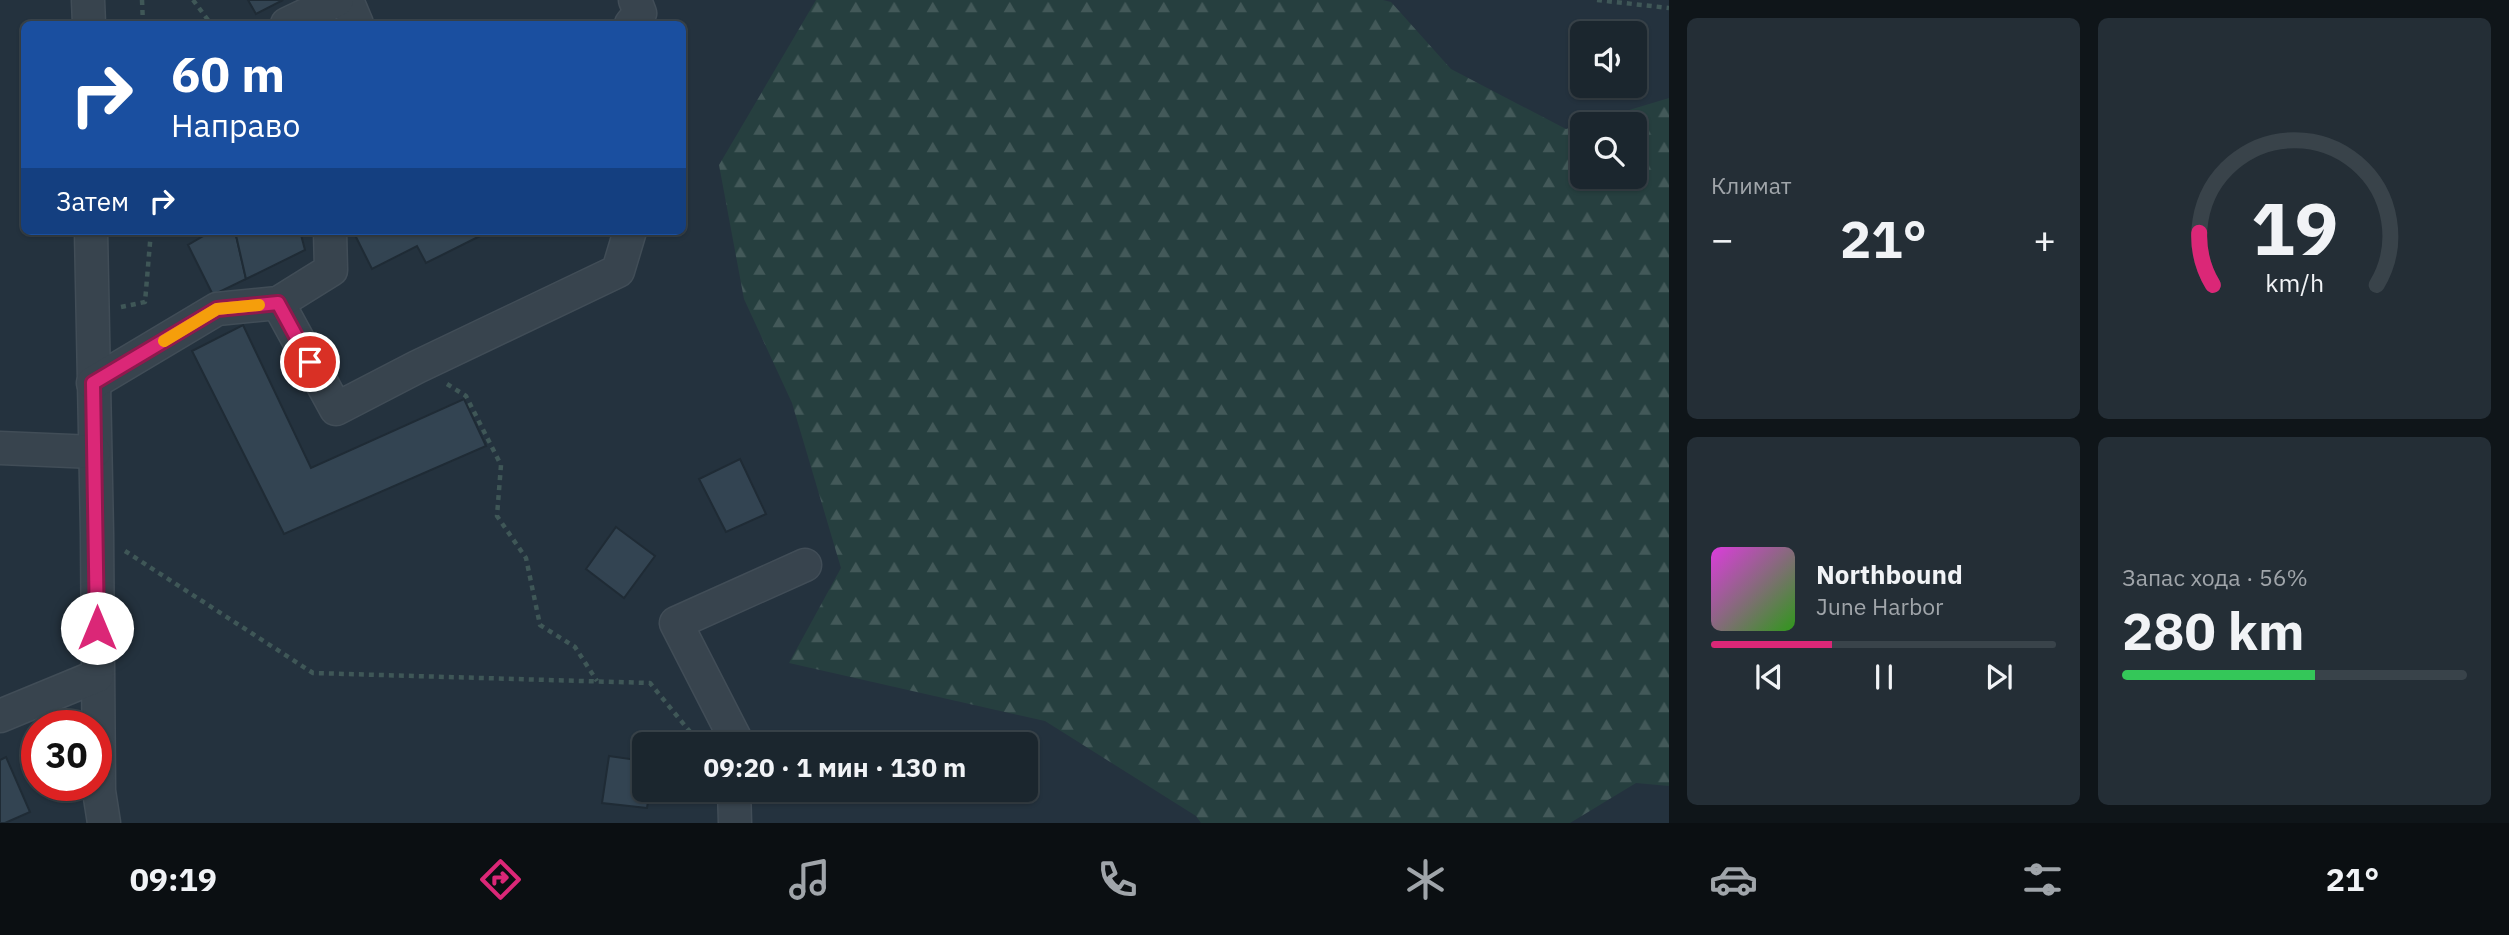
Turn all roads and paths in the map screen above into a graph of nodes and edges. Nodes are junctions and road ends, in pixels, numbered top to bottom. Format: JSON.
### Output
{"nodes":[{"id":1,"x":88,"y":0,"type":"edge"},
{"id":2,"x":142,"y":0,"type":"edge"},
{"id":3,"x":193,"y":0,"type":"edge"},
{"id":4,"x":337,"y":0,"type":"edge"},
{"id":5,"x":348,"y":0,"type":"edge"},
{"id":6,"x":1597,"y":0,"type":"edge"},
{"id":7,"x":1632,"y":2,"type":"edge"},
{"id":8,"x":1669,"y":8,"type":"edge"},
{"id":9,"x":89,"y":21,"type":"edge"},
{"id":10,"x":143,"y":21,"type":"edge"},
{"id":11,"x":210,"y":21,"type":"edge"},
{"id":12,"x":293,"y":21,"type":"edge"},
{"id":13,"x":356,"y":21,"type":"edge"},
{"id":14,"x":91,"y":235,"type":"edge"},
{"id":15,"x":330,"y":235,"type":"edge"},
{"id":16,"x":629,"y":235,"type":"edge"},
{"id":17,"x":278,"y":303,"type":"junction"},
{"id":18,"x":417,"y":367,"type":"junction"},
{"id":19,"x":93,"y":383,"type":"junction"},
{"id":20,"x":0,"y":448,"type":"edge"},
{"id":21,"x":94,"y":452,"type":"junction"},
{"id":22,"x":117,"y":546,"type":"dead end"},
{"id":23,"x":805,"y":565,"type":"dead end"},
{"id":24,"x":97,"y":676,"type":"junction"},
{"id":25,"x":597,"y":682,"type":"junction"},
{"id":26,"x":0,"y":716,"type":"edge"},
{"id":27,"x":690,"y":732,"type":"edge"},
{"id":28,"x":732,"y":732,"type":"edge"},
{"id":29,"x":734,"y":802,"type":"edge"},
{"id":30,"x":104,"y":823,"type":"edge"},
{"id":31,"x":735,"y":823,"type":"edge"}],
"edges":[{"from":1,"to":9,"type":"street"},
{"from":2,"to":10,"type":"path"},
{"from":3,"to":11,"type":"path"},
{"from":4,"to":12,"type":"street"},
{"from":5,"to":13,"type":"street"},
{"from":6,"to":7,"type":"path"},
{"from":7,"to":8,"type":"path"},
{"from":14,"to":19,"type":"street"},
{"from":15,"to":17,"type":"street"},
{"from":16,"to":18,"type":"street"},
{"from":17,"to":18,"type":"street"},
{"from":17,"to":19,"type":"street"},
{"from":18,"to":25,"type":"path"},
{"from":19,"to":21,"type":"street"},
{"from":20,"to":21,"type":"street"},
{"from":21,"to":24,"type":"street"},
{"from":22,"to":25,"type":"path"},
{"from":23,"to":28,"type":"street"},
{"from":24,"to":26,"type":"street"},
{"from":24,"to":30,"type":"street"},
{"from":25,"to":27,"type":"path"},
{"from":29,"to":31,"type":"street"}]}
